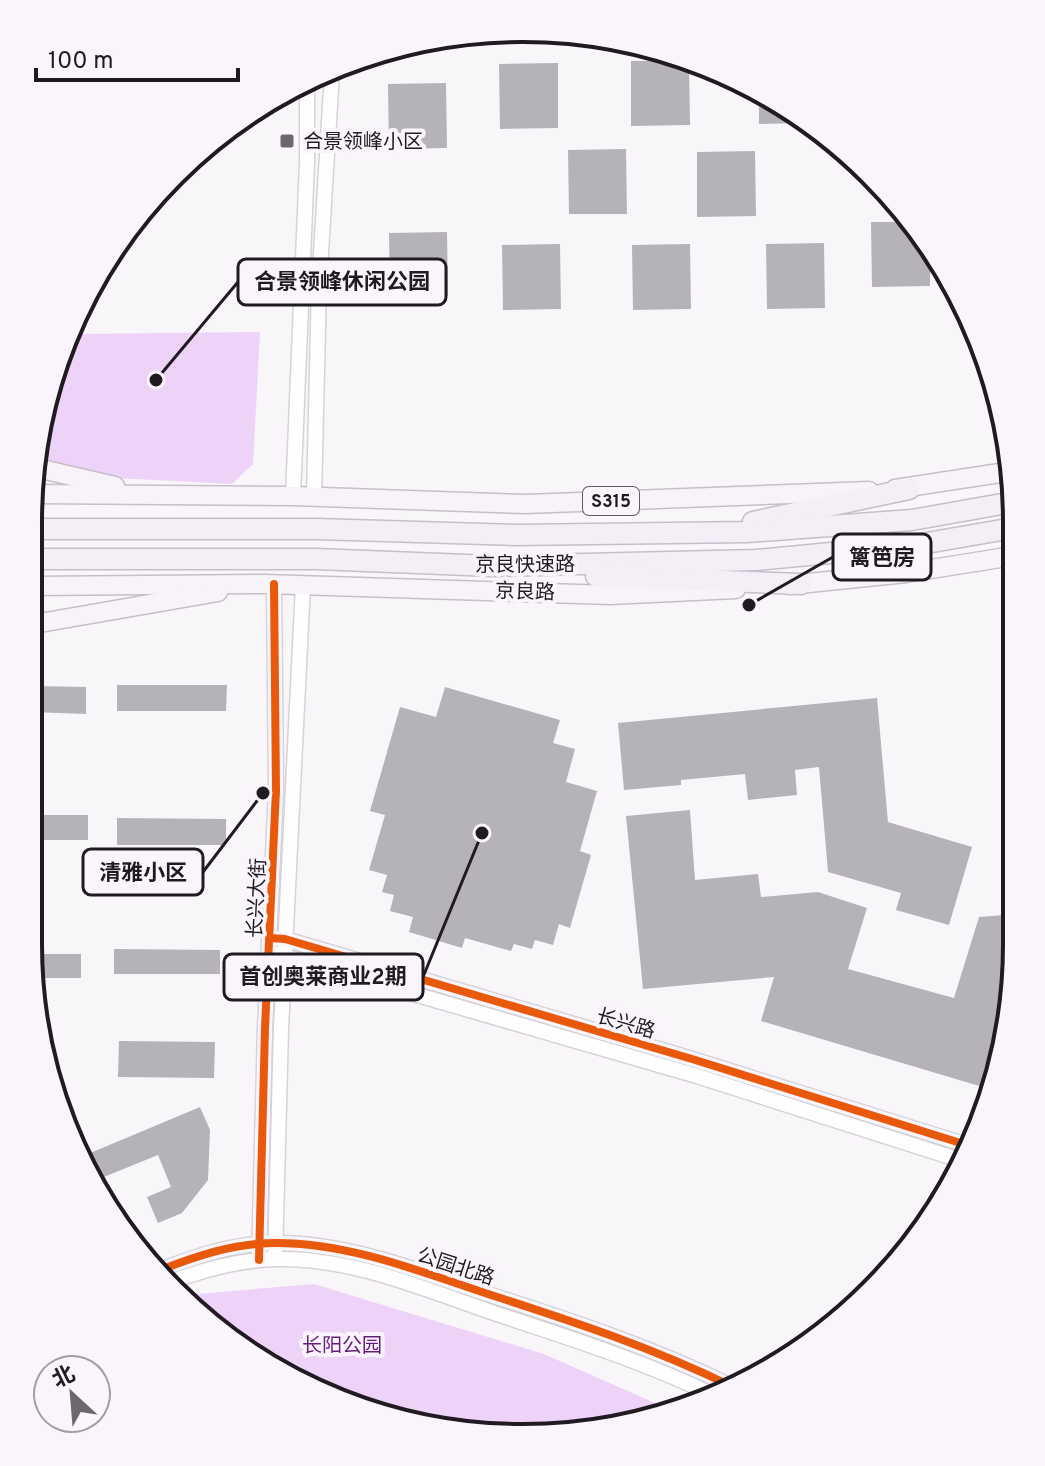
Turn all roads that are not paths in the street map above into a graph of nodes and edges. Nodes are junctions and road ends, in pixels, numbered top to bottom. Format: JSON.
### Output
{"nodes":[{"id":1,"x":331,"y":82,"type":"edge"},
{"id":2,"x":307,"y":94,"type":"edge"},
{"id":3,"x":45,"y":470,"type":"edge"},
{"id":4,"x":1000,"y":473,"type":"edge"},
{"id":5,"x":909,"y":489,"type":"junction"},
{"id":6,"x":43,"y":494,"type":"edge"},
{"id":7,"x":161,"y":495,"type":"junction"},
{"id":8,"x":293,"y":496,"type":"junction"},
{"id":9,"x":314,"y":497,"type":"junction"},
{"id":10,"x":1002,"y":504,"type":"edge"},
{"id":11,"x":42,"y":529,"type":"edge"},
{"id":12,"x":1003,"y":530,"type":"edge"},
{"id":13,"x":703,"y":533,"type":"junction"},
{"id":14,"x":1003,"y":558,"type":"edge"},
{"id":15,"x":42,"y":559,"type":"edge"},
{"id":16,"x":492,"y":566,"type":"junction"},
{"id":17,"x":269,"y":584,"type":"junction"},
{"id":18,"x":801,"y":584,"type":"junction"},
{"id":19,"x":303,"y":585,"type":"junction"},
{"id":20,"x":42,"y":586,"type":"edge"},
{"id":21,"x":42,"y":623,"type":"edge"},
{"id":22,"x":277,"y":946,"type":"junction"},
{"id":23,"x":959,"y":1143,"type":"edge"},
{"id":24,"x":952,"y":1158,"type":"edge"},
{"id":25,"x":259,"y":1244,"type":"junction"},
{"id":26,"x":275,"y":1251,"type":"junction"},
{"id":27,"x":259,"y":1260,"type":"junction"},
{"id":28,"x":168,"y":1267,"type":"edge"},
{"id":29,"x":179,"y":1279,"type":"edge"},
{"id":30,"x":719,"y":1381,"type":"edge"},
{"id":31,"x":699,"y":1390,"type":"edge"}],
"edges":[{"from":1,"to":9,"type":"street"},
{"from":2,"to":8,"type":"street"},
{"from":3,"to":7,"type":"main road"},
{"from":4,"to":5,"type":"main road","number":"S315"},
{"from":5,"to":9,"type":"main road","number":"S315"},
{"from":5,"to":13,"type":"highway"},
{"from":6,"to":7,"type":"main road","number":"S315"},
{"from":7,"to":8,"type":"main road","number":"S315"},
{"from":8,"to":9,"type":"main road","number":"S315"},
{"from":10,"to":13,"type":"highway","name":"京良快速路"},
{"from":11,"to":13,"type":"highway","name":"京良快速路"},
{"from":12,"to":16,"type":"highway","name":"京良快速路"},
{"from":14,"to":18,"type":"main road","name":"京良路"},
{"from":15,"to":16,"type":"highway","name":"京良快速路"},
{"from":16,"to":18,"type":"highway"},
{"from":17,"to":19,"type":"main road","name":"京良路"},
{"from":17,"to":20,"type":"main road","name":"京良路"},
{"from":17,"to":21,"type":"main road"},
{"from":17,"to":22,"type":"street","name":"长兴大街"},
{"from":18,"to":19,"type":"main road","name":"京良路"},
{"from":19,"to":22,"type":"street","name":"长兴大街"},
{"from":22,"to":23,"type":"street","name":"长兴路"},
{"from":22,"to":24,"type":"street","name":"长兴路"},
{"from":22,"to":25,"type":"street","name":"长兴大街"},
{"from":22,"to":26,"type":"street","name":"长兴大街"},
{"from":25,"to":26,"type":"street","name":"公园北路"},
{"from":25,"to":27,"type":"street","name":"长兴大街"},
{"from":25,"to":28,"type":"street","name":"公园北路"},
{"from":26,"to":27,"type":"street","name":"公园北路"},
{"from":26,"to":30,"type":"street","name":"公园北路"},
{"from":26,"to":31,"type":"street","name":"公园北路"},
{"from":27,"to":29,"type":"street","name":"公园北路"}]}
